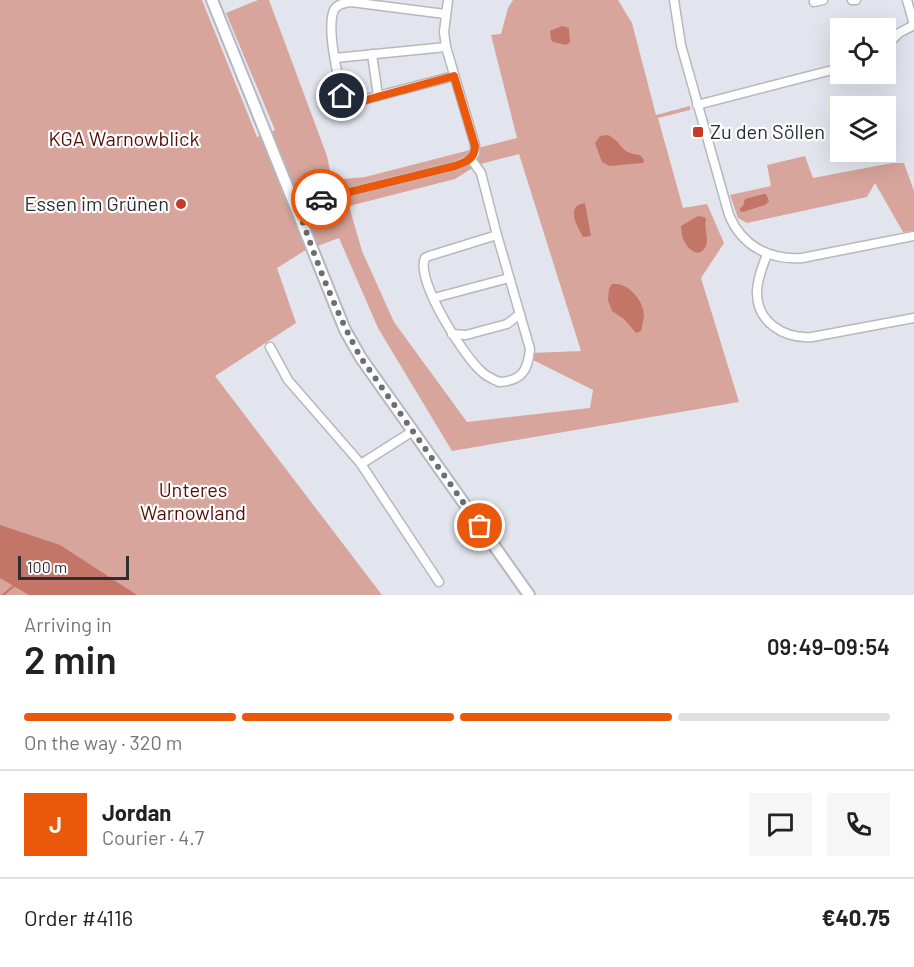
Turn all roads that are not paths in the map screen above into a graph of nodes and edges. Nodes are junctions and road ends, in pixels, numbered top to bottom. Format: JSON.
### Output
{"nodes":[{"id":1,"x":212,"y":0,"type":"edge"},
{"id":2,"x":448,"y":0,"type":"edge"},
{"id":3,"x":674,"y":0,"type":"edge"},
{"id":4,"x":907,"y":0,"type":"edge"},
{"id":5,"x":445,"y":14,"type":"junction"},
{"id":6,"x":914,"y":25,"type":"edge"},
{"id":7,"x":896,"y":36,"type":"edge"},
{"id":8,"x":446,"y":47,"type":"junction"},
{"id":9,"x":372,"y":54,"type":"junction"},
{"id":10,"x":335,"y":58,"type":"junction"},
{"id":11,"x":830,"y":71,"type":"edge"},
{"id":12,"x":454,"y":76,"type":"junction"},
{"id":13,"x":378,"y":96,"type":"junction"},
{"id":14,"x":698,"y":105,"type":"junction"},
{"id":15,"x":471,"y":159,"type":"junction"},
{"id":16,"x":297,"y":205,"type":"junction"},
{"id":17,"x":497,"y":235,"type":"junction"},
{"id":18,"x":914,"y":236,"type":"edge"},
{"id":19,"x":767,"y":254,"type":"junction"},
{"id":20,"x":509,"y":278,"type":"junction"},
{"id":21,"x":434,"y":298,"type":"junction"},
{"id":22,"x":520,"y":314,"type":"junction"},
{"id":23,"x":914,"y":318,"type":"edge"},
{"id":24,"x":452,"y":334,"type":"junction"},
{"id":25,"x":270,"y":347,"type":"dead end"},
{"id":26,"x":413,"y":431,"type":"junction"},
{"id":27,"x":361,"y":464,"type":"junction"},
{"id":28,"x":439,"y":582,"type":"dead end"},
{"id":29,"x":529,"y":595,"type":"edge"}],
"edges":[{"from":1,"to":16,"type":"main road"},
{"from":2,"to":5,"type":"street"},
{"from":3,"to":14,"type":"street"},
{"from":4,"to":6,"type":"street"},
{"from":5,"to":8,"type":"street"},
{"from":5,"to":10,"type":"street"},
{"from":6,"to":7,"type":"street"},
{"from":8,"to":9,"type":"street"},
{"from":8,"to":12,"type":"street"},
{"from":9,"to":10,"type":"street"},
{"from":9,"to":13,"type":"street"},
{"from":10,"to":13,"type":"street"},
{"from":11,"to":14,"type":"street"},
{"from":12,"to":13,"type":"street"},
{"from":12,"to":15,"type":"street"},
{"from":14,"to":19,"type":"street"},
{"from":15,"to":16,"type":"street"},
{"from":15,"to":17,"type":"street"},
{"from":16,"to":26,"type":"main road"},
{"from":17,"to":20,"type":"street"},
{"from":17,"to":21,"type":"street"},
{"from":18,"to":19,"type":"street"},
{"from":19,"to":23,"type":"street"},
{"from":20,"to":21,"type":"street"},
{"from":20,"to":22,"type":"street"},
{"from":21,"to":24,"type":"street"},
{"from":22,"to":24,"type":"street"},
{"from":22,"to":24,"type":"street"},
{"from":25,"to":27,"type":"street"},
{"from":26,"to":27,"type":"street"},
{"from":26,"to":29,"type":"main road"},
{"from":27,"to":28,"type":"street"}]}
